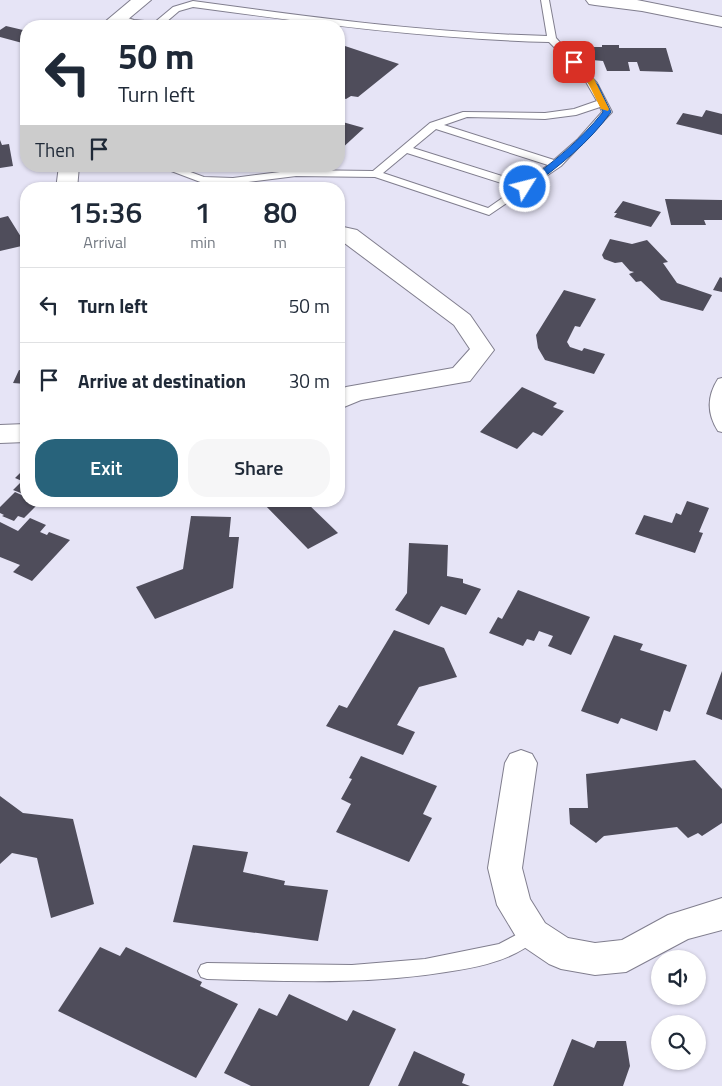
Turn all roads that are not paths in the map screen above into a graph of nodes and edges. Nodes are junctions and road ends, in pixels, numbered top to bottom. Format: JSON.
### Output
{"nodes":[{"id":1,"x":142,"y":0,"type":"edge"},
{"id":2,"x":545,"y":0,"type":"edge"},
{"id":3,"x":595,"y":0,"type":"edge"},
{"id":4,"x":117,"y":20,"type":"edge"},
{"id":5,"x":163,"y":20,"type":"edge"},
{"id":6,"x":304,"y":20,"type":"edge"},
{"id":7,"x":722,"y":22,"type":"edge"},
{"id":8,"x":345,"y":24,"type":"edge"},
{"id":9,"x":552,"y":39,"type":"junction"},
{"id":10,"x":601,"y":103,"type":"junction"},
{"id":11,"x":434,"y":125,"type":"junction"},
{"id":12,"x":405,"y":149,"type":"junction"},
{"id":13,"x":557,"y":164,"type":"junction"},
{"id":14,"x":180,"y":172,"type":"edge"},
{"id":15,"x":376,"y":174,"type":"junction"},
{"id":16,"x":233,"y":182,"type":"edge"},
{"id":17,"x":233,"y":182,"type":"edge"},
{"id":18,"x":525,"y":187,"type":"junction"},
{"id":19,"x":345,"y":234,"type":"edge"},
{"id":20,"x":722,"y":382,"type":"edge"},
{"id":21,"x":345,"y":398,"type":"edge"},
{"id":22,"x":722,"y":428,"type":"edge"},
{"id":23,"x":20,"y":433,"type":"edge"},
{"id":24,"x":0,"y":434,"type":"edge"},
{"id":25,"x":521,"y":763,"type":"dead end"},
{"id":26,"x":722,"y":914,"type":"edge"},
{"id":27,"x":533,"y":934,"type":"junction"},
{"id":28,"x":207,"y":971,"type":"dead end"}],
"edges":[{"from":1,"to":4,"type":"street"},
{"from":2,"to":9,"type":"lane"},
{"from":3,"to":7,"type":"street"},
{"from":5,"to":6,"type":"lane"},
{"from":8,"to":9,"type":"lane"},
{"from":9,"to":10,"type":"lane"},
{"from":10,"to":11,"type":"lane"},
{"from":10,"to":13,"type":"lane"},
{"from":11,"to":12,"type":"lane"},
{"from":11,"to":13,"type":"lane"},
{"from":12,"to":15,"type":"lane"},
{"from":12,"to":18,"type":"lane"},
{"from":13,"to":18,"type":"lane"},
{"from":14,"to":17,"type":"lane"},
{"from":15,"to":16,"type":"lane"},
{"from":15,"to":18,"type":"lane"},
{"from":19,"to":21,"type":"street"},
{"from":20,"to":22,"type":"lane"},
{"from":23,"to":24,"type":"street"},
{"from":25,"to":27,"type":"street"},
{"from":26,"to":27,"type":"street"},
{"from":27,"to":28,"type":"lane"}]}
